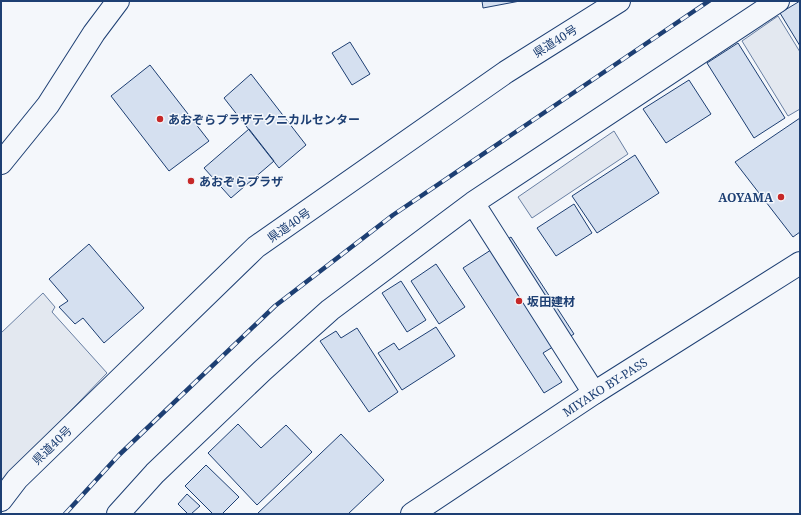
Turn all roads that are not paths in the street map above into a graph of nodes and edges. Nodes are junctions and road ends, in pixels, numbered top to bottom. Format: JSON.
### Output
{"nodes":[{"id":1,"x":118,"y":1,"type":"edge"},
{"id":2,"x":619,"y":1,"type":"edge"},
{"id":3,"x":778,"y":1,"type":"edge"},
{"id":4,"x":1,"y":163,"type":"edge"},
{"id":5,"x":473,"y":203,"type":"junction"},
{"id":6,"x":800,"y":262,"type":"edge"},
{"id":7,"x":594,"y":393,"type":"junction"},
{"id":8,"x":1,"y":500,"type":"edge"},
{"id":9,"x":118,"y":514,"type":"edge"},
{"id":10,"x":412,"y":514,"type":"edge"}],
"edges":[{"from":1,"to":4,"type":"main road"},
{"from":2,"to":8,"type":"main road","name":"県道40号"},
{"from":3,"to":5,"type":"main road"},
{"from":5,"to":7,"type":"main road"},
{"from":5,"to":9,"type":"main road"},
{"from":6,"to":7,"type":"main road","name":"MIYAKO BY-PASS"},
{"from":7,"to":10,"type":"main road","name":"MIYAKO BY-PASS"}]}
